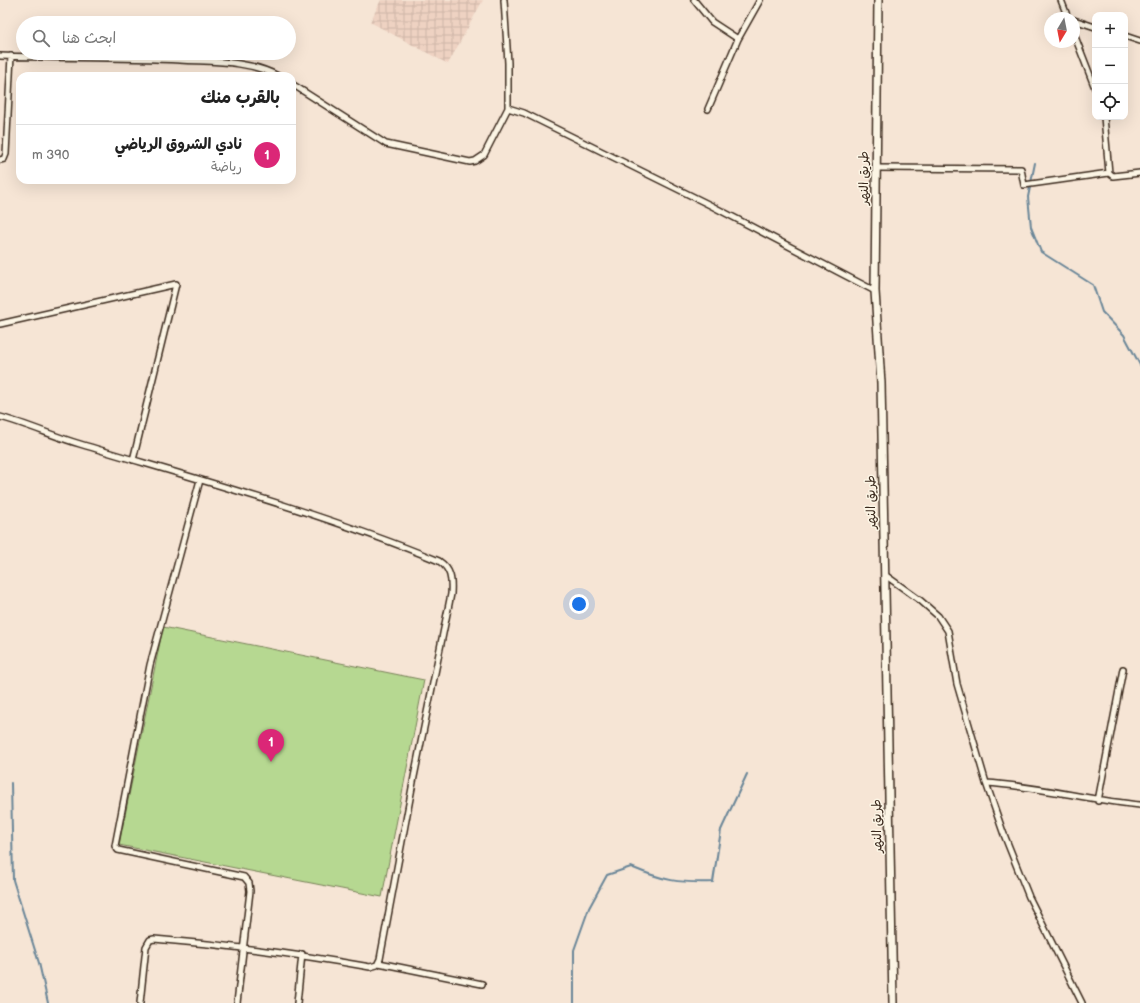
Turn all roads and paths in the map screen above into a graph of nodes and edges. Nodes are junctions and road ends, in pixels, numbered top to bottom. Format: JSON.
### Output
{"nodes":[{"id":1,"x":504,"y":0,"type":"edge"},
{"id":2,"x":694,"y":0,"type":"edge"},
{"id":3,"x":760,"y":0,"type":"edge"},
{"id":4,"x":878,"y":0,"type":"edge"},
{"id":5,"x":1061,"y":0,"type":"edge"},
{"id":6,"x":1066,"y":12,"type":"edge"},
{"id":7,"x":1080,"y":22,"type":"edge"},
{"id":8,"x":1092,"y":26,"type":"edge"},
{"id":9,"x":1128,"y":37,"type":"edge"},
{"id":10,"x":738,"y":39,"type":"junction"},
{"id":11,"x":1140,"y":41,"type":"edge"},
{"id":12,"x":1079,"y":48,"type":"edge"},
{"id":13,"x":0,"y":56,"type":"edge"},
{"id":14,"x":11,"y":56,"type":"junction"},
{"id":15,"x":16,"y":56,"type":"edge"},
{"id":16,"x":173,"y":60,"type":"edge"},
{"id":17,"x":269,"y":72,"type":"edge"},
{"id":18,"x":1093,"y":84,"type":"edge"},
{"id":19,"x":296,"y":87,"type":"edge"},
{"id":20,"x":508,"y":108,"type":"junction"},
{"id":21,"x":708,"y":109,"type":"dead end"},
{"id":22,"x":1104,"y":120,"type":"edge"},
{"id":23,"x":0,"y":160,"type":"edge"},
{"id":24,"x":876,"y":168,"type":"junction"},
{"id":25,"x":1109,"y":173,"type":"junction"},
{"id":26,"x":1140,"y":173,"type":"edge"},
{"id":27,"x":875,"y":291,"type":"junction"},
{"id":28,"x":0,"y":324,"type":"edge"},
{"id":29,"x":0,"y":417,"type":"edge"},
{"id":30,"x":134,"y":460,"type":"junction"},
{"id":31,"x":200,"y":480,"type":"junction"},
{"id":32,"x":884,"y":575,"type":"junction"},
{"id":33,"x":1123,"y":669,"type":"dead end"},
{"id":34,"x":986,"y":784,"type":"junction"},
{"id":35,"x":1098,"y":801,"type":"junction"},
{"id":36,"x":1140,"y":805,"type":"edge"},
{"id":37,"x":243,"y":947,"type":"junction"},
{"id":38,"x":302,"y":954,"type":"junction"},
{"id":39,"x":379,"y":963,"type":"junction"},
{"id":40,"x":482,"y":984,"type":"dead end"},
{"id":41,"x":140,"y":1003,"type":"edge"},
{"id":42,"x":236,"y":1003,"type":"edge"},
{"id":43,"x":297,"y":1003,"type":"edge"},
{"id":44,"x":893,"y":1003,"type":"edge"},
{"id":45,"x":1082,"y":1003,"type":"edge"}],
"edges":[{"from":1,"to":20,"type":"street"},
{"from":2,"to":10,"type":"street"},
{"from":3,"to":10,"type":"street"},
{"from":4,"to":24,"type":"main road","name":"طريق النهر"},
{"from":5,"to":6,"type":"street"},
{"from":7,"to":8,"type":"street"},
{"from":9,"to":11,"type":"street"},
{"from":10,"to":21,"type":"street"},
{"from":12,"to":18,"type":"street"},
{"from":13,"to":14,"type":"street"},
{"from":14,"to":15,"type":"street"},
{"from":14,"to":23,"type":"street"},
{"from":16,"to":17,"type":"street"},
{"from":19,"to":20,"type":"street"},
{"from":20,"to":27,"type":"street"},
{"from":22,"to":25,"type":"street"},
{"from":24,"to":25,"type":"street"},
{"from":24,"to":27,"type":"main road","name":"طريق النهر"},
{"from":25,"to":26,"type":"street"},
{"from":27,"to":32,"type":"main road","name":"طريق النهر"},
{"from":28,"to":30,"type":"street"},
{"from":29,"to":30,"type":"street"},
{"from":30,"to":31,"type":"street"},
{"from":31,"to":37,"type":"street"},
{"from":31,"to":39,"type":"street"},
{"from":32,"to":34,"type":"street"},
{"from":32,"to":44,"type":"main road","name":"طريق النهر"},
{"from":33,"to":35,"type":"street"},
{"from":34,"to":35,"type":"street"},
{"from":34,"to":45,"type":"street"},
{"from":35,"to":36,"type":"street"},
{"from":37,"to":38,"type":"street"},
{"from":37,"to":41,"type":"street"},
{"from":37,"to":42,"type":"street"},
{"from":38,"to":39,"type":"street"},
{"from":38,"to":43,"type":"street"},
{"from":39,"to":40,"type":"street"}]}
